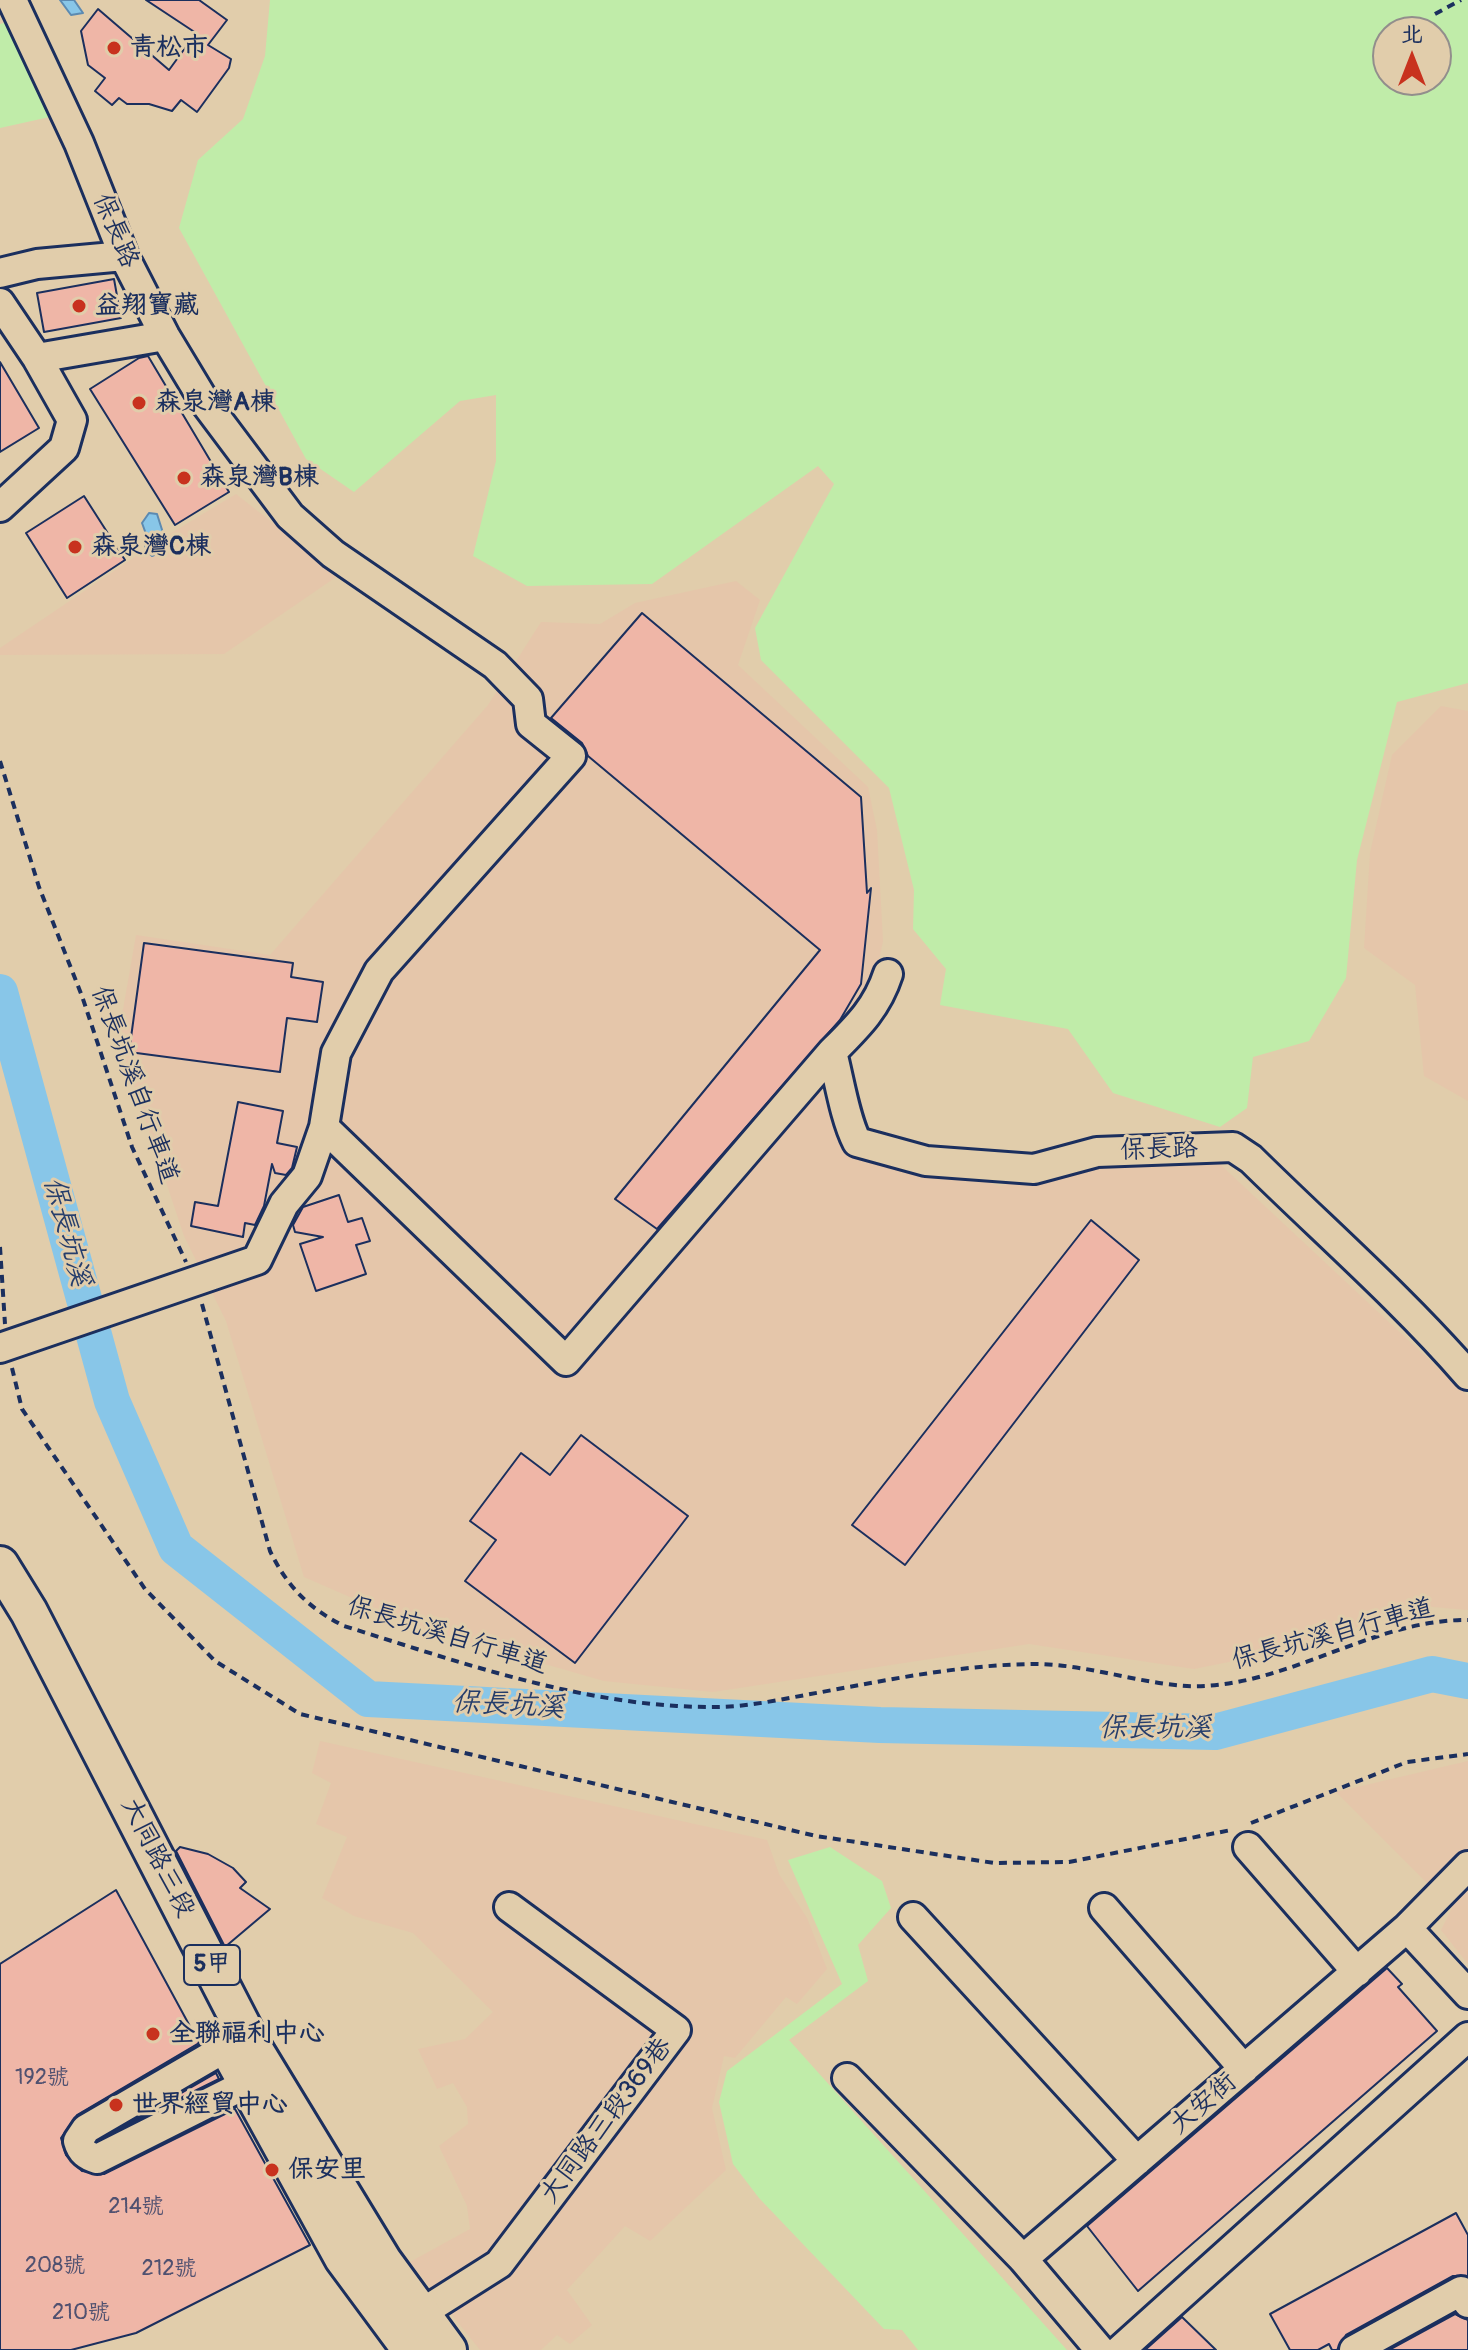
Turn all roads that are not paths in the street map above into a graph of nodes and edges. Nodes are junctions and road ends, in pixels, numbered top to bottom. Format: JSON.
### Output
{"nodes":[{"id":1,"x":12,"y":0,"type":"edge"},
{"id":2,"x":124,"y":256,"type":"junction"},
{"id":3,"x":0,"y":273,"type":"edge"},
{"id":4,"x":0,"y":303,"type":"edge"},
{"id":5,"x":165,"y":336,"type":"junction"},
{"id":6,"x":37,"y":358,"type":"junction"},
{"id":7,"x":0,"y":507,"type":"edge"},
{"id":8,"x":888,"y":974,"type":"dead end"},
{"id":9,"x":832,"y":1052,"type":"junction"},
{"id":10,"x":324,"y":1127,"type":"junction"},
{"id":11,"x":3,"y":1347,"type":"edge"},
{"id":12,"x":1468,"y":1375,"type":"edge"},
{"id":13,"x":0,"y":1565,"type":"edge"},
{"id":14,"x":0,"y":1608,"type":"edge"},
{"id":15,"x":1245,"y":1833,"type":"road end"},
{"id":16,"x":1468,"y":1866,"type":"edge"},
{"id":17,"x":509,"y":1907,"type":"dead end"},
{"id":18,"x":1104,"y":1908,"type":"dead end"},
{"id":19,"x":913,"y":1917,"type":"dead end"},
{"id":20,"x":1407,"y":1928,"type":"junction"},
{"id":21,"x":1357,"y":1972,"type":"junction"},
{"id":22,"x":1468,"y":1994,"type":"edge"},
{"id":23,"x":1468,"y":2037,"type":"edge"},
{"id":24,"x":227,"y":2047,"type":"junction"},
{"id":25,"x":1244,"y":2069,"type":"junction"},
{"id":26,"x":847,"y":2078,"type":"dead end"},
{"id":27,"x":246,"y":2084,"type":"junction"},
{"id":28,"x":1137,"y":2161,"type":"junction"},
{"id":29,"x":1023,"y":2259,"type":"junction"},
{"id":30,"x":1468,"y":2303,"type":"edge"},
{"id":31,"x":420,"y":2314,"type":"junction"},
{"id":32,"x":411,"y":2350,"type":"edge"},
{"id":33,"x":448,"y":2350,"type":"edge"},
{"id":34,"x":1100,"y":2350,"type":"edge"},
{"id":35,"x":1120,"y":2350,"type":"edge"},
{"id":36,"x":1354,"y":2350,"type":"edge"},
{"id":37,"x":1383,"y":2350,"type":"edge"}],
"edges":[{"from":1,"to":2,"type":"street","name":"保長路"},
{"from":2,"to":3,"type":"street"},
{"from":2,"to":5,"type":"street","name":"保長路"},
{"from":4,"to":6,"type":"street"},
{"from":5,"to":6,"type":"street"},
{"from":5,"to":10,"type":"street","name":"保長路"},
{"from":6,"to":7,"type":"street"},
{"from":8,"to":9,"type":"street"},
{"from":9,"to":10,"type":"street"},
{"from":9,"to":12,"type":"street","name":"保長路"},
{"from":10,"to":11,"type":"street"},
{"from":13,"to":31,"type":"main road","name":"大同路三段","number":"5甲"},
{"from":14,"to":24,"type":"main road","name":"大同路三段","number":"5甲"},
{"from":15,"to":21,"type":"street"},
{"from":16,"to":20,"type":"street","name":"大安街"},
{"from":17,"to":31,"type":"street","name":"大同路三段369巷"},
{"from":18,"to":25,"type":"street"},
{"from":19,"to":28,"type":"street"},
{"from":20,"to":21,"type":"street","name":"大安街"},
{"from":20,"to":22,"type":"street"},
{"from":21,"to":25,"type":"street","name":"大安街"},
{"from":23,"to":35,"type":"street"},
{"from":24,"to":27,"type":"main road","name":"大同路三段","number":"5甲"},
{"from":24,"to":27,"type":"street"},
{"from":25,"to":28,"type":"street","name":"大安街"},
{"from":26,"to":29,"type":"street"},
{"from":27,"to":32,"type":"main road","name":"大同路三段","number":"5甲"},
{"from":28,"to":29,"type":"street","name":"大安街"},
{"from":29,"to":34,"type":"street"},
{"from":30,"to":36,"type":"street"},
{"from":30,"to":37,"type":"street"},
{"from":31,"to":33,"type":"main road","name":"大同路三段","number":"5甲"}]}
